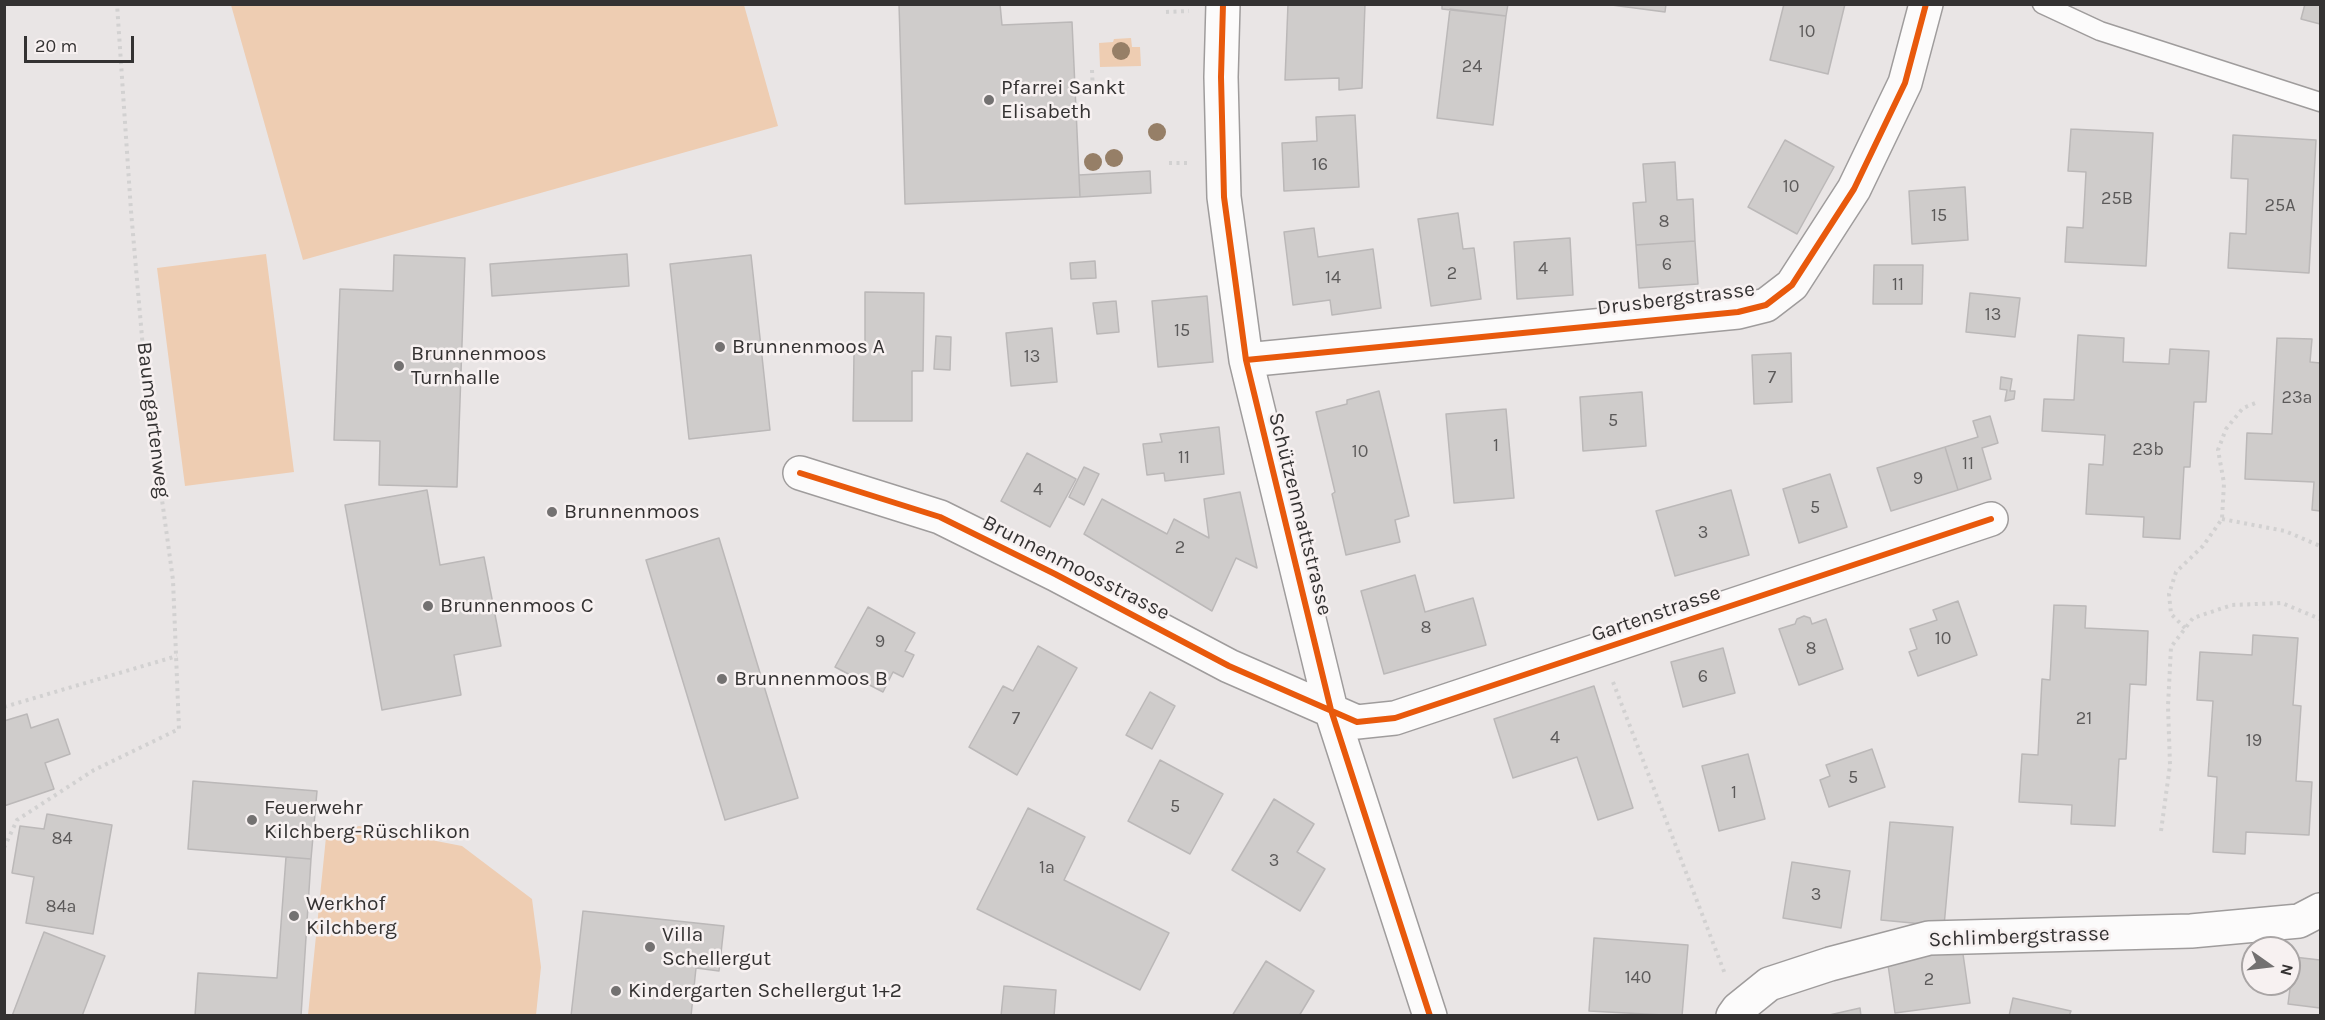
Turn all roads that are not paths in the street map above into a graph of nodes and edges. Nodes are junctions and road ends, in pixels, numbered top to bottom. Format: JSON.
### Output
{"nodes":[{"id":1,"x":1223,"y":4,"type":"edge"},
{"id":2,"x":1926,"y":4,"type":"edge"},
{"id":3,"x":2042,"y":4,"type":"edge"},
{"id":4,"x":2320,"y":102,"type":"edge"},
{"id":5,"x":1246,"y":360,"type":"junction"},
{"id":6,"x":800,"y":473,"type":"dead end"},
{"id":7,"x":1991,"y":519,"type":"dead end"},
{"id":8,"x":1331,"y":711,"type":"junction"},
{"id":9,"x":2320,"y":910,"type":"edge"},
{"id":10,"x":1736,"y":1012,"type":"edge"},
{"id":11,"x":1430,"y":1016,"type":"edge"}],
"edges":[{"from":1,"to":5,"type":"street","name":"Schützenmattstrasse"},
{"from":2,"to":5,"type":"street","name":"Drusbergstrasse"},
{"from":3,"to":4,"type":"lane"},
{"from":5,"to":8,"type":"street","name":"Schützenmattstrasse"},
{"from":6,"to":8,"type":"street","name":"Brunnenmoosstrasse"},
{"from":7,"to":8,"type":"street","name":"Gartenstrasse"},
{"from":8,"to":11,"type":"street","name":"Schützenmattstrasse"},
{"from":9,"to":10,"type":"street","name":"Schlimbergstrasse"}]}
